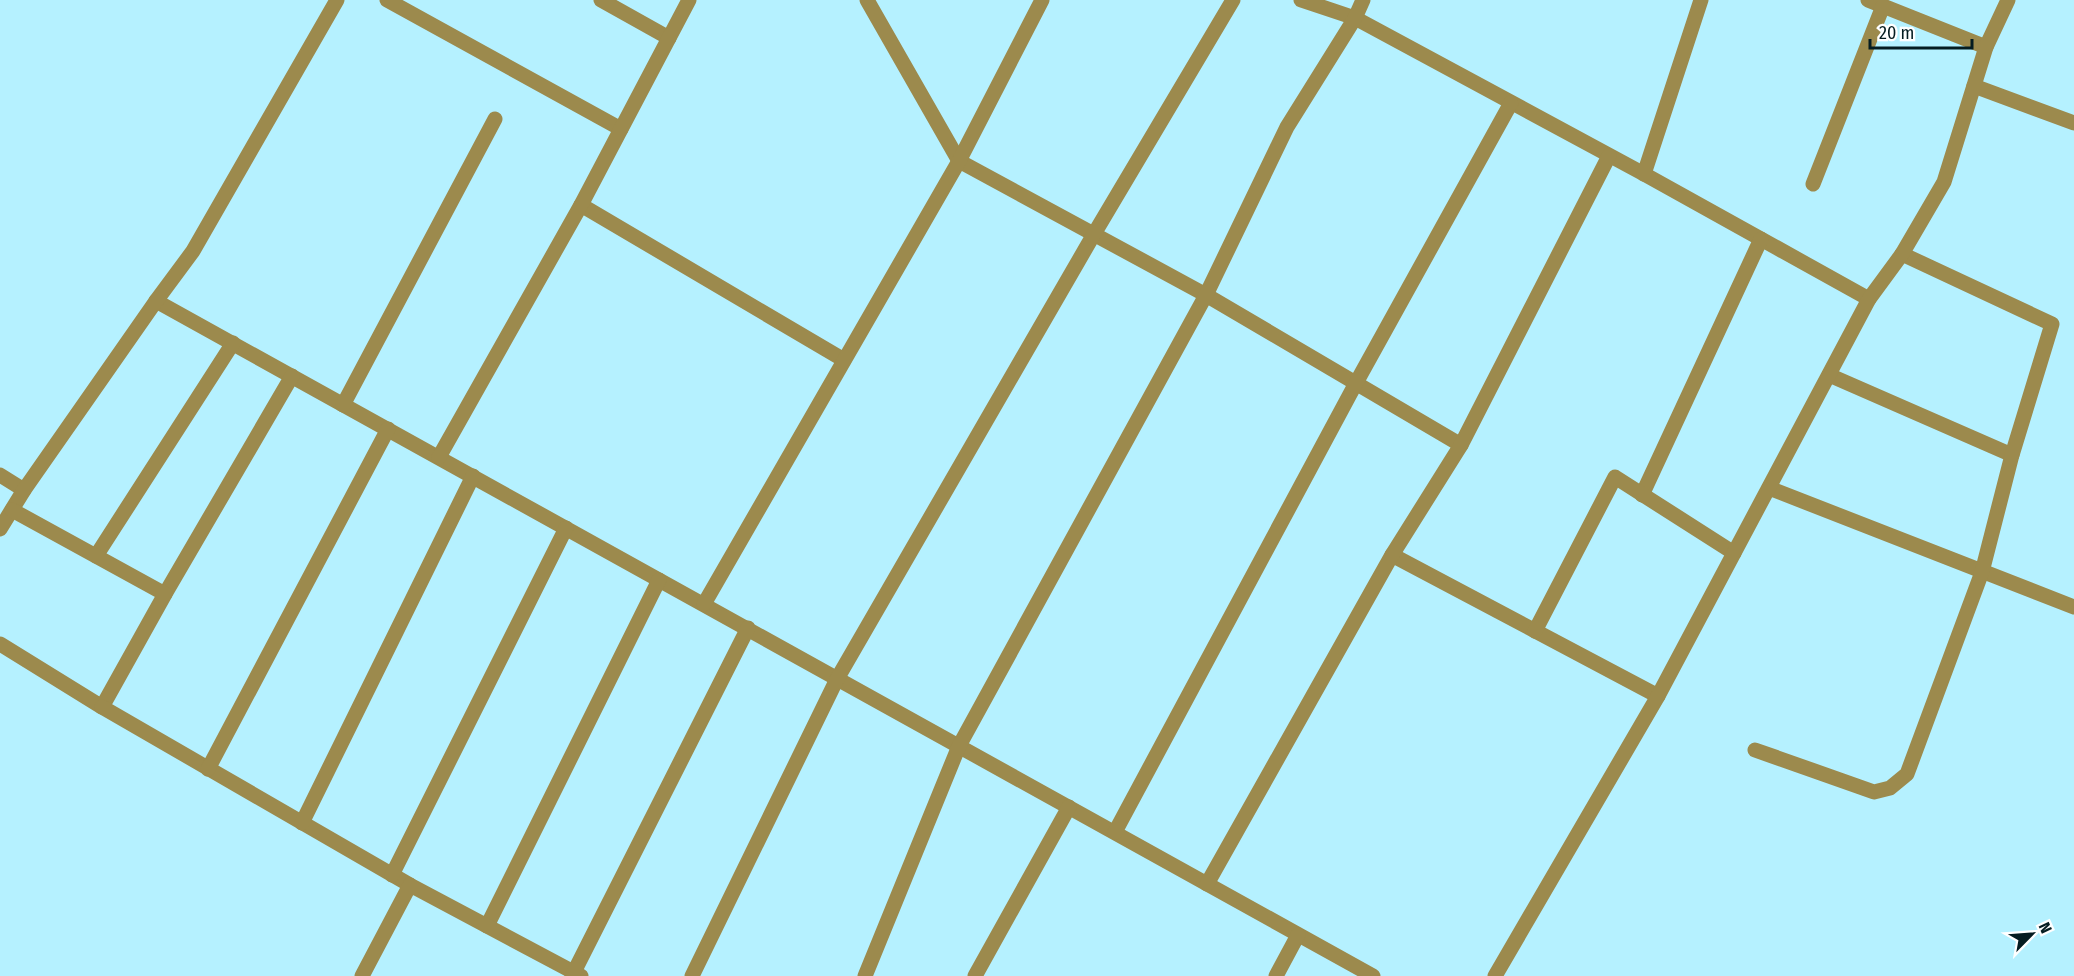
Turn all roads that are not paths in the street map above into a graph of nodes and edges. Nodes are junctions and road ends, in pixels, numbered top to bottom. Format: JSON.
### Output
{"nodes":[{"id":1,"x":337,"y":0,"type":"edge"},
{"id":2,"x":387,"y":0,"type":"edge"},
{"id":3,"x":601,"y":0,"type":"edge"},
{"id":4,"x":689,"y":0,"type":"edge"},
{"id":5,"x":867,"y":0,"type":"edge"},
{"id":6,"x":1042,"y":0,"type":"edge"},
{"id":7,"x":1233,"y":0,"type":"edge"},
{"id":8,"x":1301,"y":0,"type":"edge"},
{"id":9,"x":1363,"y":0,"type":"edge"},
{"id":10,"x":1701,"y":0,"type":"edge"},
{"id":11,"x":1868,"y":0,"type":"edge"},
{"id":12,"x":2008,"y":0,"type":"edge"},
{"id":13,"x":1883,"y":6,"type":"junction"},
{"id":14,"x":1355,"y":18,"type":"junction"},
{"id":15,"x":669,"y":38,"type":"junction"},
{"id":16,"x":1986,"y":47,"type":"junction"},
{"id":17,"x":1974,"y":86,"type":"junction"},
{"id":18,"x":1511,"y":103,"type":"junction"},
{"id":19,"x":495,"y":119,"type":"dead end"},
{"id":20,"x":2074,"y":123,"type":"edge"},
{"id":21,"x":621,"y":129,"type":"junction"},
{"id":22,"x":1609,"y":156,"type":"junction"},
{"id":23,"x":959,"y":161,"type":"junction"},
{"id":24,"x":1644,"y":174,"type":"junction"},
{"id":25,"x":1813,"y":184,"type":"dead end"},
{"id":26,"x":581,"y":205,"type":"junction"},
{"id":27,"x":1094,"y":234,"type":"junction"},
{"id":28,"x":1761,"y":239,"type":"junction"},
{"id":29,"x":1902,"y":254,"type":"junction"},
{"id":30,"x":1206,"y":295,"type":"junction"},
{"id":31,"x":1869,"y":299,"type":"junction"},
{"id":32,"x":156,"y":301,"type":"junction"},
{"id":33,"x":233,"y":343,"type":"junction"},
{"id":34,"x":844,"y":360,"type":"junction"},
{"id":35,"x":1828,"y":375,"type":"junction"},
{"id":36,"x":292,"y":376,"type":"junction"},
{"id":37,"x":1356,"y":383,"type":"junction"},
{"id":38,"x":344,"y":405,"type":"junction"},
{"id":39,"x":388,"y":429,"type":"junction"},
{"id":40,"x":1461,"y":445,"type":"junction"},
{"id":41,"x":2012,"y":455,"type":"junction"},
{"id":42,"x":439,"y":457,"type":"junction"},
{"id":43,"x":0,"y":475,"type":"edge"},
{"id":44,"x":473,"y":476,"type":"junction"},
{"id":45,"x":1769,"y":488,"type":"junction"},
{"id":46,"x":24,"y":490,"type":"junction"},
{"id":47,"x":1642,"y":495,"type":"junction"},
{"id":48,"x":12,"y":510,"type":"junction"},
{"id":49,"x":566,"y":528,"type":"junction"},
{"id":50,"x":0,"y":529,"type":"edge"},
{"id":51,"x":1734,"y":553,"type":"junction"},
{"id":52,"x":1392,"y":555,"type":"junction"},
{"id":53,"x":96,"y":556,"type":"junction"},
{"id":54,"x":1982,"y":572,"type":"junction"},
{"id":55,"x":660,"y":580,"type":"junction"},
{"id":56,"x":165,"y":594,"type":"junction"},
{"id":57,"x":704,"y":604,"type":"junction"},
{"id":58,"x":2074,"y":607,"type":"edge"},
{"id":59,"x":748,"y":628,"type":"junction"},
{"id":60,"x":1535,"y":631,"type":"junction"},
{"id":61,"x":0,"y":644,"type":"edge"},
{"id":62,"x":837,"y":679,"type":"junction"},
{"id":63,"x":1658,"y":696,"type":"junction"},
{"id":64,"x":102,"y":707,"type":"junction"},
{"id":65,"x":959,"y":746,"type":"junction"},
{"id":66,"x":1755,"y":750,"type":"dead end"},
{"id":67,"x":208,"y":769,"type":"junction"},
{"id":68,"x":1069,"y":807,"type":"junction"},
{"id":69,"x":302,"y":823,"type":"junction"},
{"id":70,"x":1115,"y":832,"type":"junction"},
{"id":71,"x":392,"y":874,"type":"junction"},
{"id":72,"x":1207,"y":884,"type":"junction"},
{"id":73,"x":410,"y":885,"type":"junction"},
{"id":74,"x":487,"y":926,"type":"junction"},
{"id":75,"x":1298,"y":935,"type":"junction"},
{"id":76,"x":576,"y":975,"type":"edge"},
{"id":77,"x":362,"y":976,"type":"edge"},
{"id":78,"x":692,"y":976,"type":"edge"},
{"id":79,"x":865,"y":976,"type":"edge"},
{"id":80,"x":975,"y":976,"type":"edge"},
{"id":81,"x":1276,"y":976,"type":"edge"},
{"id":82,"x":1372,"y":976,"type":"edge"},
{"id":83,"x":1496,"y":976,"type":"edge"}],
"edges":[{"from":1,"to":32,"type":"street"},
{"from":2,"to":21,"type":"street"},
{"from":3,"to":15,"type":"street"},
{"from":4,"to":15,"type":"street"},
{"from":5,"to":23,"type":"street"},
{"from":6,"to":23,"type":"street"},
{"from":7,"to":27,"type":"street"},
{"from":8,"to":14,"type":"street"},
{"from":9,"to":14,"type":"street"},
{"from":10,"to":24,"type":"street"},
{"from":11,"to":13,"type":"street"},
{"from":12,"to":16,"type":"street"},
{"from":13,"to":16,"type":"street"},
{"from":13,"to":25,"type":"street"},
{"from":14,"to":18,"type":"street"},
{"from":14,"to":30,"type":"street"},
{"from":15,"to":21,"type":"street"},
{"from":16,"to":17,"type":"street"},
{"from":17,"to":20,"type":"street"},
{"from":17,"to":29,"type":"street"},
{"from":18,"to":22,"type":"street"},
{"from":18,"to":37,"type":"street"},
{"from":19,"to":38,"type":"street"},
{"from":21,"to":26,"type":"street"},
{"from":22,"to":24,"type":"street"},
{"from":22,"to":40,"type":"street"},
{"from":23,"to":27,"type":"street"},
{"from":23,"to":34,"type":"street"},
{"from":24,"to":28,"type":"street"},
{"from":26,"to":34,"type":"street"},
{"from":26,"to":42,"type":"street"},
{"from":27,"to":30,"type":"street"},
{"from":27,"to":62,"type":"street"},
{"from":28,"to":31,"type":"street"},
{"from":28,"to":47,"type":"street"},
{"from":29,"to":31,"type":"street"},
{"from":29,"to":41,"type":"street"},
{"from":30,"to":37,"type":"street"},
{"from":30,"to":65,"type":"street"},
{"from":31,"to":35,"type":"street"},
{"from":32,"to":33,"type":"street"},
{"from":32,"to":46,"type":"street"},
{"from":33,"to":36,"type":"street"},
{"from":33,"to":53,"type":"street"},
{"from":34,"to":57,"type":"street"},
{"from":35,"to":41,"type":"street"},
{"from":35,"to":45,"type":"street"},
{"from":36,"to":38,"type":"street"},
{"from":36,"to":56,"type":"street"},
{"from":37,"to":40,"type":"street"},
{"from":37,"to":70,"type":"street"},
{"from":38,"to":39,"type":"street"},
{"from":39,"to":42,"type":"street"},
{"from":39,"to":67,"type":"street"},
{"from":40,"to":52,"type":"street"},
{"from":41,"to":54,"type":"street"},
{"from":42,"to":44,"type":"street"},
{"from":43,"to":46,"type":"street"},
{"from":44,"to":49,"type":"street"},
{"from":44,"to":69,"type":"street"},
{"from":45,"to":51,"type":"street"},
{"from":45,"to":54,"type":"street"},
{"from":46,"to":48,"type":"street"},
{"from":47,"to":51,"type":"street"},
{"from":47,"to":60,"type":"street"},
{"from":48,"to":50,"type":"street"},
{"from":48,"to":53,"type":"street"},
{"from":49,"to":55,"type":"street"},
{"from":49,"to":71,"type":"street"},
{"from":51,"to":63,"type":"street"},
{"from":52,"to":60,"type":"street"},
{"from":52,"to":72,"type":"street"},
{"from":53,"to":56,"type":"street"},
{"from":54,"to":58,"type":"street"},
{"from":54,"to":66,"type":"street"},
{"from":55,"to":57,"type":"street"},
{"from":55,"to":74,"type":"street"},
{"from":56,"to":64,"type":"street"},
{"from":57,"to":59,"type":"street"},
{"from":59,"to":62,"type":"street"},
{"from":59,"to":76,"type":"street"},
{"from":60,"to":63,"type":"street"},
{"from":61,"to":64,"type":"street"},
{"from":62,"to":65,"type":"street"},
{"from":62,"to":78,"type":"street"},
{"from":63,"to":83,"type":"street"},
{"from":64,"to":67,"type":"street"},
{"from":65,"to":68,"type":"street"},
{"from":65,"to":79,"type":"street"},
{"from":67,"to":69,"type":"street"},
{"from":68,"to":70,"type":"street"},
{"from":68,"to":80,"type":"street"},
{"from":69,"to":71,"type":"street"},
{"from":70,"to":72,"type":"street"},
{"from":71,"to":73,"type":"street"},
{"from":72,"to":75,"type":"street"},
{"from":73,"to":74,"type":"street"},
{"from":73,"to":77,"type":"street"},
{"from":74,"to":76,"type":"street"},
{"from":75,"to":81,"type":"street"},
{"from":75,"to":82,"type":"street"}]}
